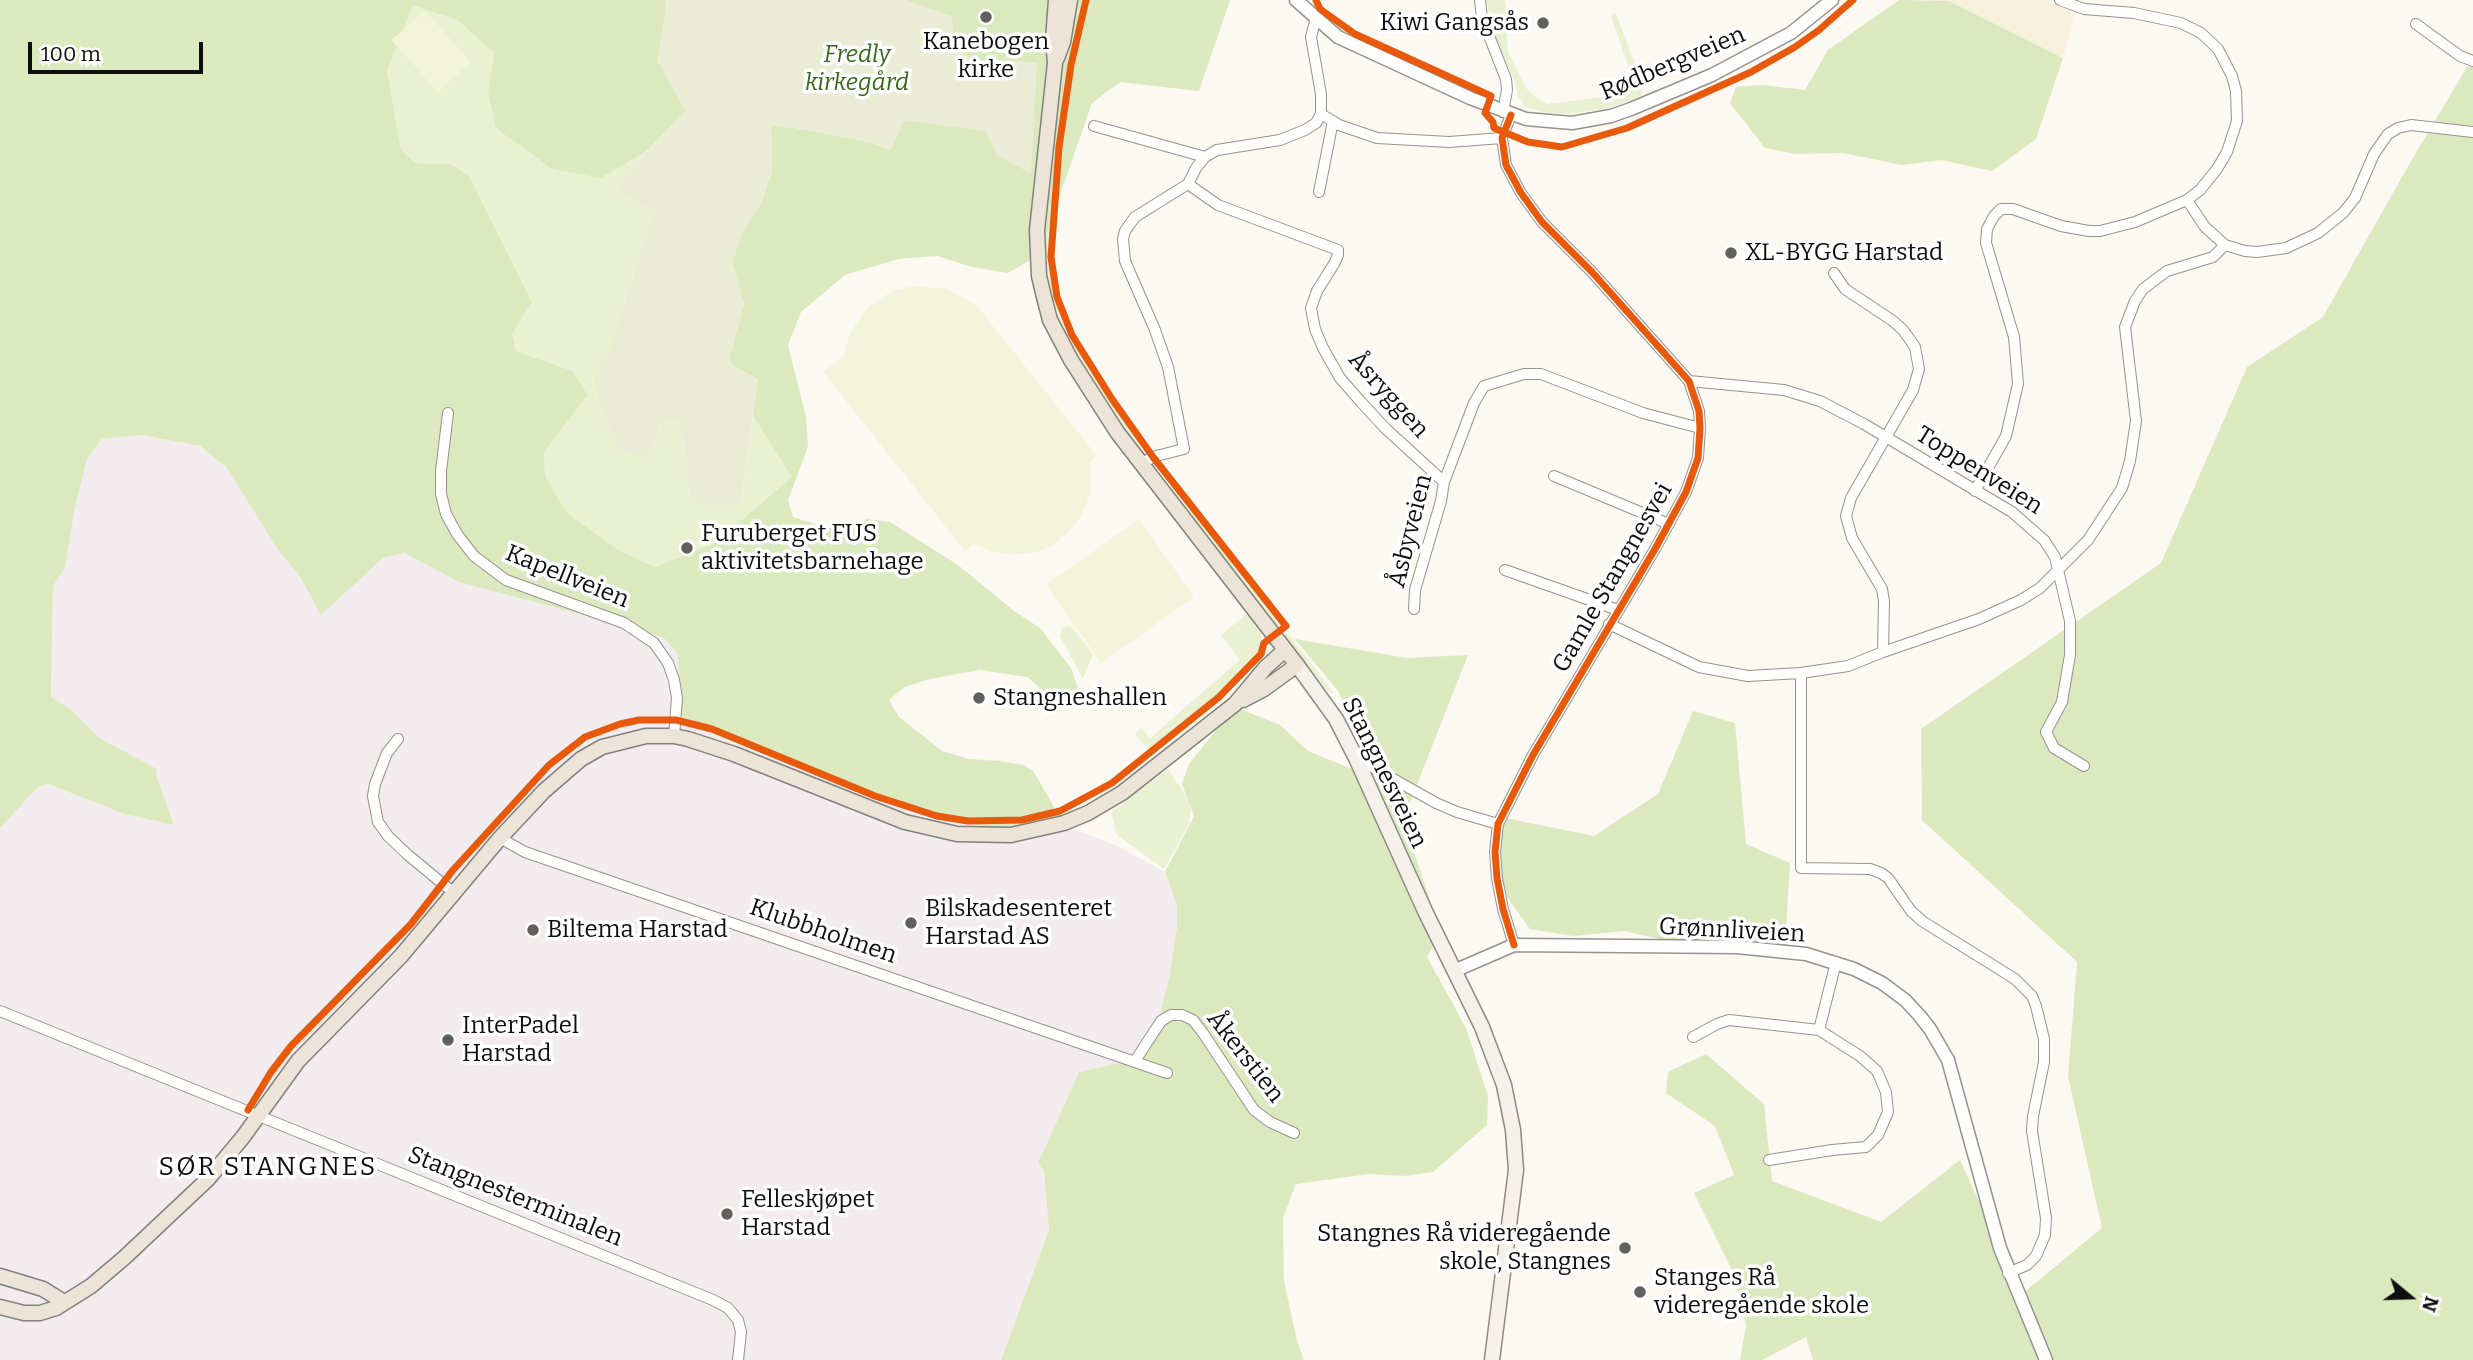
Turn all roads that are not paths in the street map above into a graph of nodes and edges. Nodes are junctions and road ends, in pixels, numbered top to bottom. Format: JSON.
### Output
{"nodes":[{"id":1,"x":1056,"y":0,"type":"edge"},
{"id":2,"x":1070,"y":0,"type":"edge"},
{"id":3,"x":1480,"y":0,"type":"edge"},
{"id":4,"x":1832,"y":0,"type":"edge"},
{"id":5,"x":2060,"y":0,"type":"edge"},
{"id":6,"x":1298,"y":1,"type":"edge"},
{"id":7,"x":1316,"y":18,"type":"junction"},
{"id":8,"x":2416,"y":24,"type":"dead end"},
{"id":9,"x":2473,"y":61,"type":"edge"},
{"id":10,"x":1055,"y":63,"type":"junction"},
{"id":11,"x":1507,"y":113,"type":"junction"},
{"id":12,"x":1321,"y":114,"type":"junction"},
{"id":13,"x":1333,"y":121,"type":"junction"},
{"id":14,"x":1094,"y":126,"type":"dead end"},
{"id":15,"x":2473,"y":132,"type":"edge"},
{"id":16,"x":1502,"y":138,"type":"junction"},
{"id":17,"x":1205,"y":157,"type":"junction"},
{"id":18,"x":1188,"y":184,"type":"junction"},
{"id":19,"x":1319,"y":192,"type":"dead end"},
{"id":20,"x":2187,"y":200,"type":"junction"},
{"id":21,"x":2225,"y":245,"type":"junction"},
{"id":22,"x":1834,"y":273,"type":"dead end"},
{"id":23,"x":1689,"y":380,"type":"junction"},
{"id":24,"x":448,"y":413,"type":"dead end"},
{"id":25,"x":1700,"y":429,"type":"junction"},
{"id":26,"x":1887,"y":438,"type":"junction"},
{"id":27,"x":1141,"y":463,"type":"junction"},
{"id":28,"x":1554,"y":476,"type":"dead end"},
{"id":29,"x":1444,"y":482,"type":"junction"},
{"id":30,"x":1975,"y":491,"type":"junction"},
{"id":31,"x":1669,"y":524,"type":"junction"},
{"id":32,"x":1505,"y":570,"type":"dead end"},
{"id":33,"x":2058,"y":570,"type":"junction"},
{"id":34,"x":1414,"y":609,"type":"dead end"},
{"id":35,"x":1618,"y":610,"type":"junction"},
{"id":36,"x":1609,"y":624,"type":"junction"},
{"id":37,"x":1285,"y":650,"type":"junction"},
{"id":38,"x":1883,"y":652,"type":"junction"},
{"id":39,"x":1297,"y":665,"type":"junction"},
{"id":40,"x":1801,"y":673,"type":"junction"},
{"id":41,"x":1235,"y":704,"type":"junction"},
{"id":42,"x":674,"y":736,"type":"junction"},
{"id":43,"x":398,"y":739,"type":"dead end"},
{"id":44,"x":1356,"y":758,"type":"junction"},
{"id":45,"x":2084,"y":766,"type":"dead end"},
{"id":46,"x":1498,"y":824,"type":"junction"},
{"id":47,"x":500,"y":838,"type":"junction"},
{"id":48,"x":454,"y":893,"type":"junction"},
{"id":49,"x":1514,"y":945,"type":"junction"},
{"id":50,"x":1836,"y":962,"type":"junction"},
{"id":51,"x":1454,"y":971,"type":"junction"},
{"id":52,"x":0,"y":1011,"type":"edge"},
{"id":53,"x":1819,"y":1030,"type":"junction"},
{"id":54,"x":1693,"y":1037,"type":"dead end"},
{"id":55,"x":1135,"y":1061,"type":"junction"},
{"id":56,"x":1167,"y":1073,"type":"dead end"},
{"id":57,"x":259,"y":1115,"type":"junction"},
{"id":58,"x":1294,"y":1133,"type":"dead end"},
{"id":59,"x":1769,"y":1160,"type":"dead end"},
{"id":60,"x":2008,"y":1273,"type":"junction"},
{"id":61,"x":0,"y":1276,"type":"edge"},
{"id":62,"x":64,"y":1302,"type":"junction"},
{"id":63,"x":0,"y":1307,"type":"edge"},
{"id":64,"x":738,"y":1360,"type":"edge"},
{"id":65,"x":1492,"y":1360,"type":"edge"},
{"id":66,"x":2046,"y":1360,"type":"edge"}],
"edges":[{"from":1,"to":10,"type":"main road","name":"Stangnesveien"},
{"from":2,"to":10,"type":"main road","name":"Stangnesveien"},
{"from":3,"to":11,"type":"street"},
{"from":4,"to":11,"type":"street","name":"Rødbergveien"},
{"from":5,"to":20,"type":"street"},
{"from":6,"to":7,"type":"street","name":"Rødbergveien"},
{"from":7,"to":11,"type":"street","name":"Rødbergveien"},
{"from":7,"to":12,"type":"street"},
{"from":8,"to":9,"type":"street"},
{"from":10,"to":27,"type":"main road","name":"Stangnesveien"},
{"from":11,"to":16,"type":"street"},
{"from":12,"to":13,"type":"street"},
{"from":12,"to":17,"type":"street"},
{"from":13,"to":16,"type":"street"},
{"from":13,"to":19,"type":"street"},
{"from":14,"to":17,"type":"street"},
{"from":15,"to":21,"type":"street"},
{"from":16,"to":23,"type":"street","name":"Gamle Stangnesvei"},
{"from":17,"to":18,"type":"street"},
{"from":18,"to":27,"type":"street"},
{"from":18,"to":29,"type":"street","name":"Åsryggen"},
{"from":20,"to":21,"type":"street"},
{"from":20,"to":30,"type":"street"},
{"from":21,"to":33,"type":"street"},
{"from":22,"to":26,"type":"street"},
{"from":23,"to":25,"type":"street","name":"Gamle Stangnesvei"},
{"from":23,"to":26,"type":"street","name":"Toppenveien"},
{"from":24,"to":42,"type":"street","name":"Kapellveien"},
{"from":25,"to":29,"type":"street","name":"Åsbyveien"},
{"from":25,"to":31,"type":"street","name":"Gamle Stangnesvei"},
{"from":26,"to":30,"type":"street","name":"Toppenveien"},
{"from":26,"to":38,"type":"street"},
{"from":27,"to":37,"type":"main road","name":"Stangnesveien"},
{"from":28,"to":31,"type":"street"},
{"from":29,"to":34,"type":"street","name":"Åsbyveien"},
{"from":30,"to":33,"type":"street","name":"Toppenveien"},
{"from":31,"to":35,"type":"street","name":"Gamle Stangnesvei"},
{"from":32,"to":35,"type":"street"},
{"from":33,"to":38,"type":"street"},
{"from":33,"to":45,"type":"street","name":"Toppenveien"},
{"from":35,"to":36,"type":"street","name":"Gamle Stangnesvei"},
{"from":36,"to":40,"type":"street"},
{"from":36,"to":46,"type":"street","name":"Gamle Stangnesvei"},
{"from":37,"to":39,"type":"main road","name":"Stangnesveien"},
{"from":37,"to":41,"type":"main road"},
{"from":38,"to":40,"type":"street"},
{"from":39,"to":41,"type":"main road"},
{"from":39,"to":44,"type":"main road","name":"Stangnesveien"},
{"from":40,"to":60,"type":"street"},
{"from":41,"to":42,"type":"main road"},
{"from":42,"to":47,"type":"main road"},
{"from":43,"to":48,"type":"street"},
{"from":44,"to":46,"type":"street"},
{"from":44,"to":51,"type":"main road","name":"Stangnesveien"},
{"from":46,"to":49,"type":"street","name":"Gamle Stangnesvei"},
{"from":47,"to":48,"type":"main road"},
{"from":47,"to":55,"type":"street","name":"Klubbholmen"},
{"from":48,"to":57,"type":"main road"},
{"from":49,"to":50,"type":"street","name":"Grønnliveien"},
{"from":49,"to":51,"type":"street","name":"Grønnliveien"},
{"from":50,"to":53,"type":"street"},
{"from":50,"to":60,"type":"street","name":"Grønnliveien"},
{"from":51,"to":65,"type":"main road","name":"Stangnesveien"},
{"from":52,"to":57,"type":"street","name":"Stangnesterminalen"},
{"from":53,"to":54,"type":"street"},
{"from":53,"to":59,"type":"street"},
{"from":55,"to":56,"type":"street"},
{"from":55,"to":58,"type":"street","name":"Åkerstien"},
{"from":57,"to":62,"type":"main road"},
{"from":57,"to":64,"type":"street","name":"Stangnesterminalen"},
{"from":60,"to":66,"type":"street","name":"Grønnliveien"},
{"from":61,"to":62,"type":"main road"},
{"from":62,"to":63,"type":"main road"}]}
